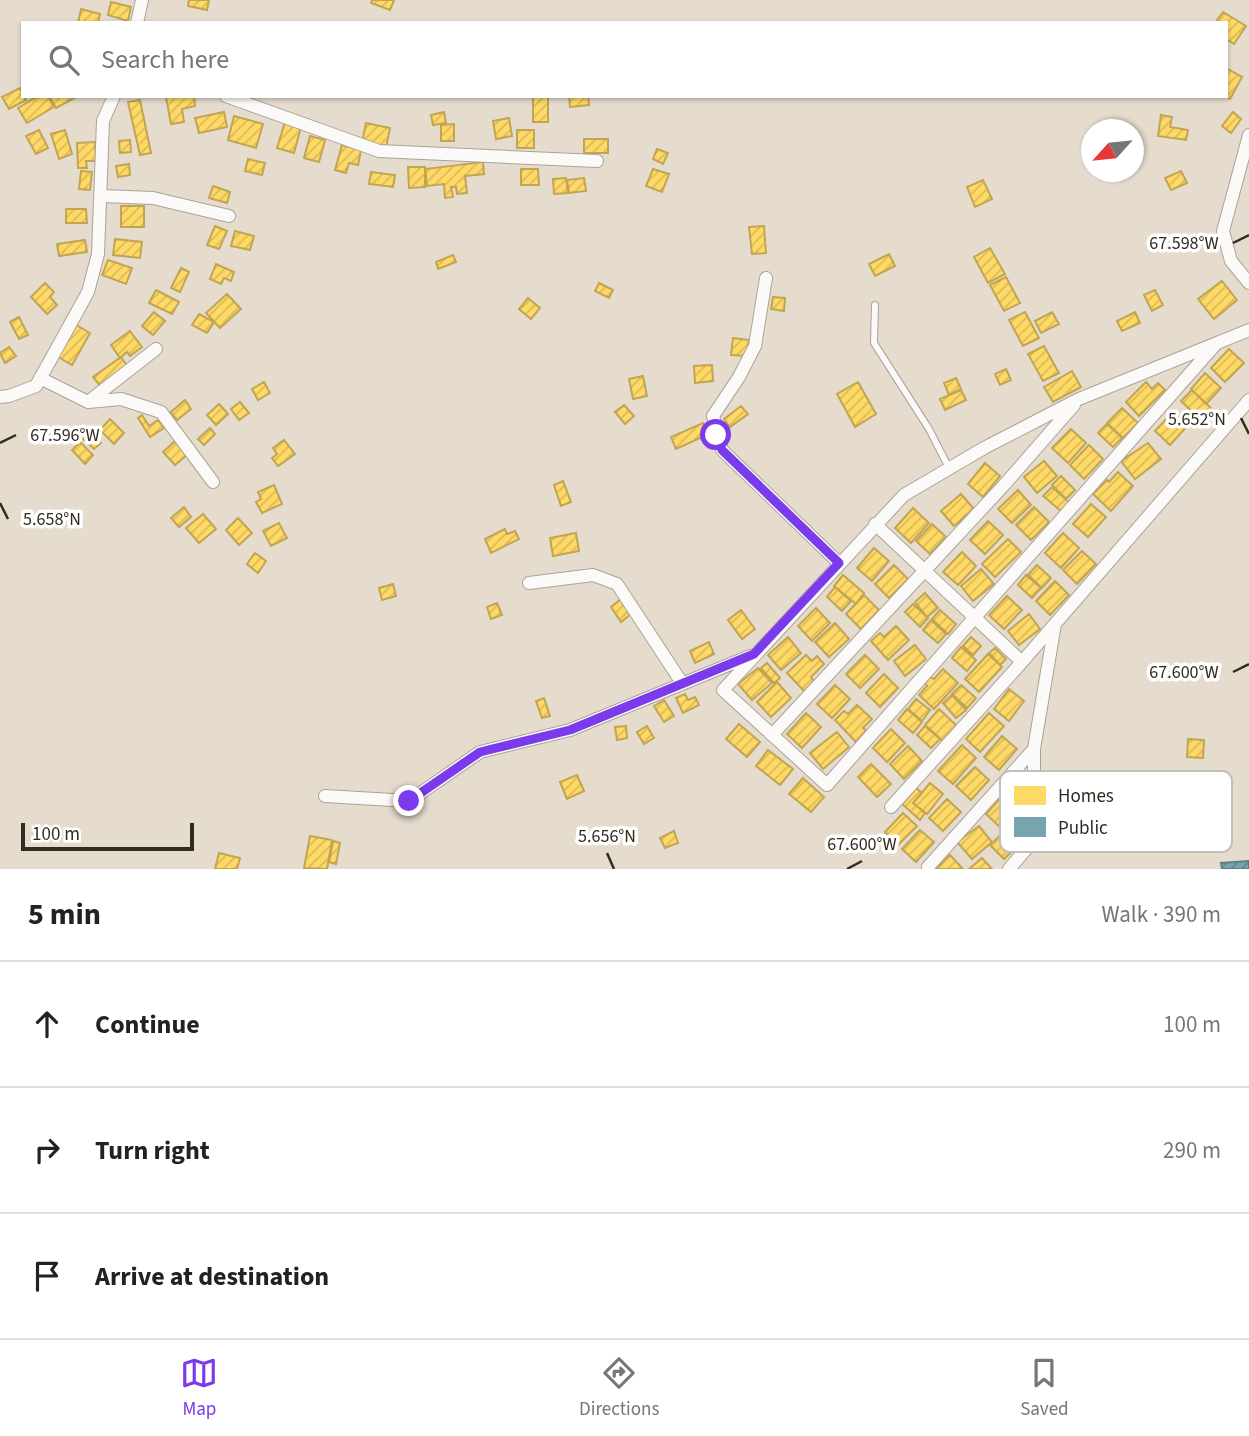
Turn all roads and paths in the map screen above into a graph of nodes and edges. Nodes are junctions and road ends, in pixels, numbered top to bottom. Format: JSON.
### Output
{"nodes":[{"id":1,"x":142,"y":0,"type":"edge"},
{"id":2,"x":137,"y":21,"type":"edge"},
{"id":3,"x":113,"y":98,"type":"edge"},
{"id":4,"x":232,"y":98,"type":"edge"},
{"id":5,"x":1249,"y":135,"type":"edge"},
{"id":6,"x":597,"y":161,"type":"dead end"},
{"id":7,"x":101,"y":195,"type":"junction"},
{"id":8,"x":229,"y":216,"type":"dead end"},
{"id":9,"x":766,"y":278,"type":"dead end"},
{"id":10,"x":1249,"y":283,"type":"edge"},
{"id":11,"x":875,"y":305,"type":"dead end"},
{"id":12,"x":1248,"y":333,"type":"edge"},
{"id":13,"x":1215,"y":345,"type":"junction"},
{"id":14,"x":156,"y":349,"type":"dead end"},
{"id":15,"x":40,"y":378,"type":"junction"},
{"id":16,"x":0,"y":397,"type":"edge"},
{"id":17,"x":1079,"y":399,"type":"junction"},
{"id":18,"x":1249,"y":400,"type":"edge"},
{"id":19,"x":88,"y":402,"type":"junction"},
{"id":20,"x":950,"y":468,"type":"junction"},
{"id":21,"x":213,"y":482,"type":"dead end"},
{"id":22,"x":876,"y":524,"type":"junction"},
{"id":23,"x":839,"y":563,"type":"junction"},
{"id":24,"x":924,"y":570,"type":"junction"},
{"id":25,"x":528,"y":583,"type":"dead end"},
{"id":26,"x":974,"y":618,"type":"junction"},
{"id":27,"x":1055,"y":624,"type":"junction"},
{"id":28,"x":754,"y":654,"type":"junction"},
{"id":29,"x":1022,"y":662,"type":"junction"},
{"id":30,"x":682,"y":683,"type":"junction"},
{"id":31,"x":772,"y":736,"type":"junction"},
{"id":32,"x":1034,"y":749,"type":"junction"},
{"id":33,"x":1014,"y":771,"type":"edge"},
{"id":34,"x":1034,"y":771,"type":"edge"},
{"id":35,"x":1000,"y":787,"type":"edge"},
{"id":36,"x":325,"y":796,"type":"dead end"},
{"id":37,"x":891,"y":807,"type":"dead end"},
{"id":38,"x":1024,"y":852,"type":"edge"},
{"id":39,"x":928,"y":867,"type":"dead end"},
{"id":40,"x":1009,"y":869,"type":"edge"}],
"edges":[{"from":1,"to":2,"type":"street"},
{"from":3,"to":7,"type":"street"},
{"from":4,"to":6,"type":"street"},
{"from":5,"to":10,"type":"street"},
{"from":7,"to":8,"type":"street"},
{"from":7,"to":15,"type":"street"},
{"from":9,"to":23,"type":"street"},
{"from":11,"to":20,"type":"lane"},
{"from":12,"to":13,"type":"street"},
{"from":13,"to":17,"type":"street"},
{"from":13,"to":26,"type":"street"},
{"from":14,"to":19,"type":"street"},
{"from":15,"to":16,"type":"street"},
{"from":15,"to":19,"type":"street"},
{"from":17,"to":20,"type":"street"},
{"from":17,"to":24,"type":"street"},
{"from":18,"to":27,"type":"street"},
{"from":19,"to":21,"type":"street"},
{"from":20,"to":22,"type":"street"},
{"from":22,"to":23,"type":"street"},
{"from":22,"to":24,"type":"street"},
{"from":23,"to":28,"type":"street"},
{"from":24,"to":26,"type":"street"},
{"from":24,"to":31,"type":"street"},
{"from":25,"to":30,"type":"street"},
{"from":26,"to":29,"type":"street"},
{"from":26,"to":31,"type":"street"},
{"from":27,"to":29,"type":"street"},
{"from":27,"to":32,"type":"street"},
{"from":28,"to":30,"type":"street"},
{"from":28,"to":31,"type":"street"},
{"from":29,"to":37,"type":"street"},
{"from":30,"to":36,"type":"street"},
{"from":32,"to":33,"type":"street"},
{"from":32,"to":34,"type":"street"},
{"from":35,"to":39,"type":"street"},
{"from":38,"to":40,"type":"street"}]}
